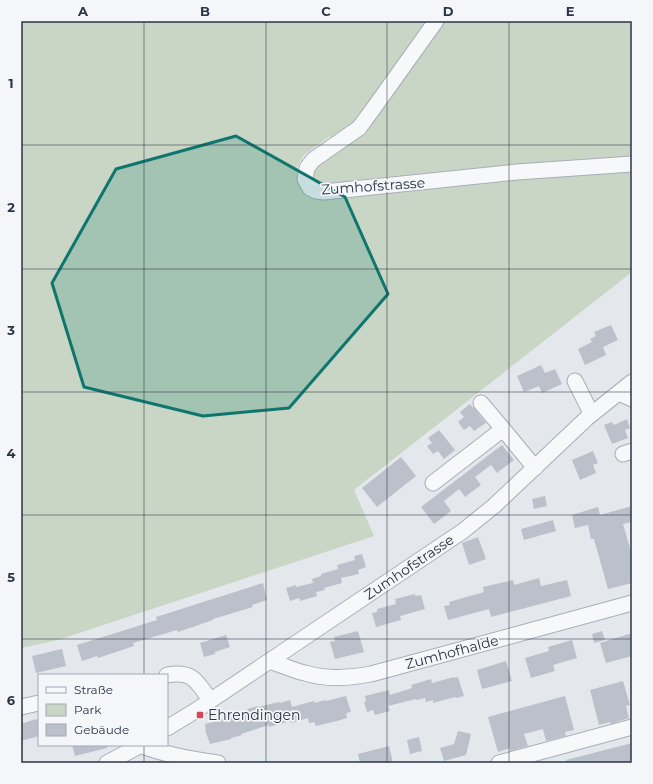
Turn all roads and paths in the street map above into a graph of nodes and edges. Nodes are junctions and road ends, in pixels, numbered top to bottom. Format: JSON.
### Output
{"nodes":[{"id":1,"x":436,"y":21,"type":"edge"},
{"id":2,"x":632,"y":164,"type":"edge"},
{"id":3,"x":575,"y":381,"type":"dead end"},
{"id":4,"x":632,"y":382,"type":"edge"},
{"id":5,"x":625,"y":396,"type":"edge"},
{"id":6,"x":481,"y":403,"type":"dead end"},
{"id":7,"x":593,"y":413,"type":"junction"},
{"id":8,"x":503,"y":429,"type":"junction"},
{"id":9,"x":535,"y":468,"type":"junction"},
{"id":10,"x":433,"y":483,"type":"dead end"},
{"id":11,"x":632,"y":603,"type":"edge"},
{"id":12,"x":272,"y":660,"type":"junction"},
{"id":13,"x":168,"y":675,"type":"edge"},
{"id":14,"x":210,"y":700,"type":"junction"},
{"id":15,"x":38,"y":704,"type":"edge"},
{"id":16,"x":21,"y":708,"type":"edge"},
{"id":17,"x":168,"y":727,"type":"edge"},
{"id":18,"x":632,"y":727,"type":"edge"},
{"id":19,"x":138,"y":746,"type":"edge"},
{"id":20,"x":142,"y":746,"type":"edge"},
{"id":21,"x":107,"y":763,"type":"edge"},
{"id":22,"x":218,"y":763,"type":"edge"},
{"id":23,"x":499,"y":763,"type":"edge"}],
"edges":[{"from":1,"to":2,"type":"street","name":"Zumhofstrasse"},
{"from":3,"to":7,"type":"street"},
{"from":4,"to":5,"type":"street","name":"Zumhofstrasse"},
{"from":5,"to":7,"type":"street","name":"Zumhofstrasse"},
{"from":6,"to":8,"type":"street"},
{"from":7,"to":9,"type":"street","name":"Zumhofstrasse"},
{"from":8,"to":9,"type":"street"},
{"from":8,"to":10,"type":"street"},
{"from":9,"to":12,"type":"street","name":"Zumhofstrasse"},
{"from":11,"to":12,"type":"street","name":"Zumhofhalde"},
{"from":12,"to":14,"type":"street","name":"Zumhofstrasse"},
{"from":13,"to":14,"type":"street"},
{"from":14,"to":17,"type":"street","name":"Zumhofstrasse"},
{"from":15,"to":16,"type":"street"},
{"from":18,"to":23,"type":"street"},
{"from":19,"to":21,"type":"street"},
{"from":20,"to":22,"type":"street"}]}
